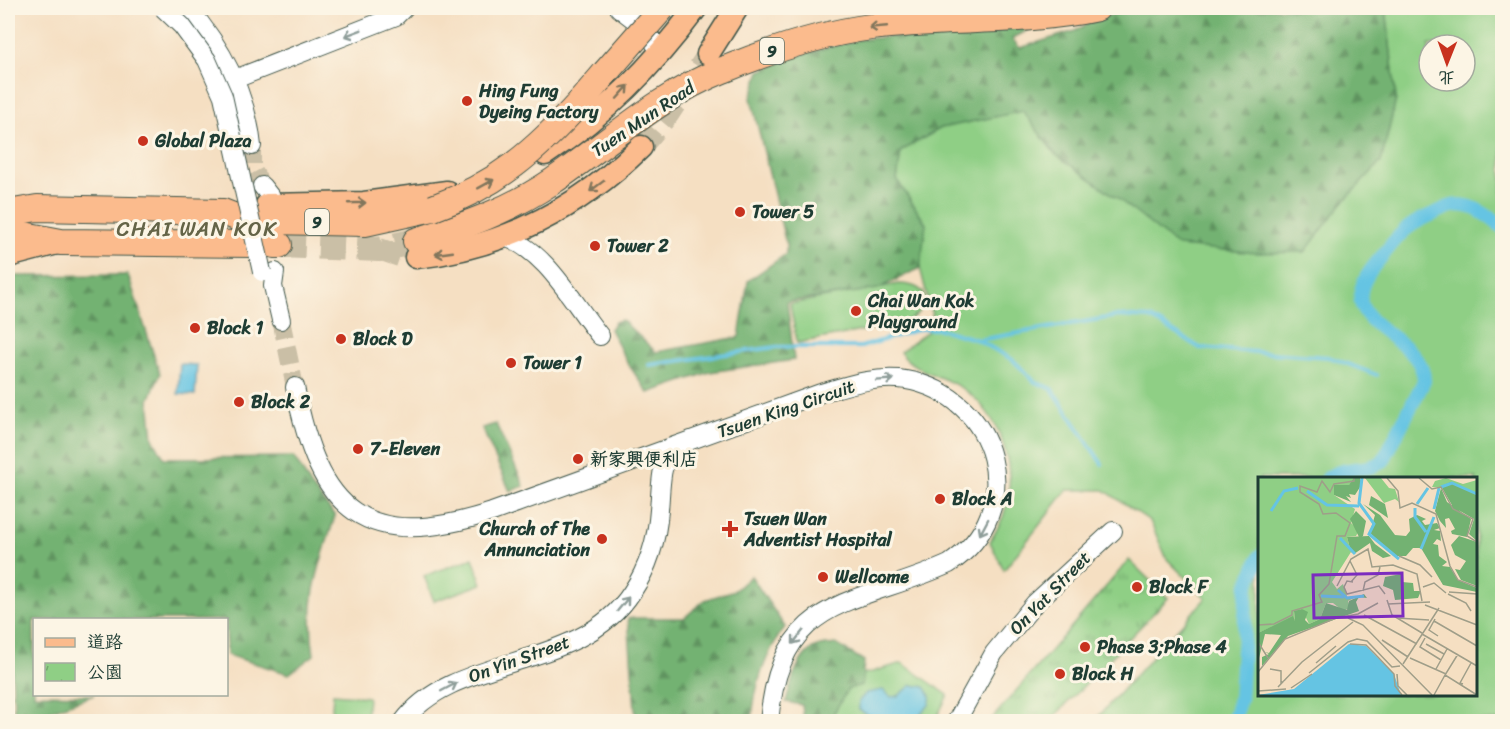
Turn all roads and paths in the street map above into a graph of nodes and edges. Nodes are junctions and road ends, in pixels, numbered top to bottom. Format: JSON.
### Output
{"nodes":[{"id":1,"x":162,"y":8,"type":"edge"},
{"id":2,"x":174,"y":8,"type":"edge"},
{"id":3,"x":188,"y":8,"type":"edge"},
{"id":4,"x":404,"y":8,"type":"edge"},
{"id":5,"x":619,"y":8,"type":"edge"},
{"id":6,"x":662,"y":8,"type":"edge"},
{"id":7,"x":696,"y":8,"type":"edge"},
{"id":8,"x":736,"y":8,"type":"edge"},
{"id":9,"x":1097,"y":8,"type":"edge"},
{"id":10,"x":660,"y":52,"type":"junction"},
{"id":11,"x":708,"y":54,"type":"tunnel mouth"},
{"id":12,"x":235,"y":79,"type":"junction"},
{"id":13,"x":252,"y":146,"type":"tunnel mouth"},
{"id":14,"x":641,"y":147,"type":"tunnel mouth"},
{"id":15,"x":545,"y":154,"type":"dead end"},
{"id":16,"x":447,"y":192,"type":"dead end"},
{"id":17,"x":8,"y":202,"type":"edge"},
{"id":18,"x":37,"y":208,"type":"junction"},
{"id":19,"x":8,"y":213,"type":"edge"},
{"id":20,"x":259,"y":219,"type":"junction"},
{"id":21,"x":534,"y":224,"type":"junction"},
{"id":22,"x":8,"y":232,"type":"edge"},
{"id":23,"x":504,"y":237,"type":"junction"},
{"id":24,"x":61,"y":242,"type":"junction"},
{"id":25,"x":416,"y":249,"type":"joint"},
{"id":26,"x":536,"y":253,"type":"junction"},
{"id":27,"x":8,"y":256,"type":"edge"},
{"id":28,"x":270,"y":277,"type":"junction"},
{"id":29,"x":281,"y":320,"type":"tunnel mouth"},
{"id":30,"x":600,"y":336,"type":"dead end"},
{"id":31,"x":295,"y":387,"type":"tunnel mouth"},
{"id":32,"x":670,"y":448,"type":"junction"},
{"id":33,"x":635,"y":462,"type":"junction"},
{"id":34,"x":659,"y":489,"type":"junction"},
{"id":35,"x":1113,"y":531,"type":"dead end"},
{"id":36,"x":403,"y":722,"type":"edge"},
{"id":37,"x":770,"y":722,"type":"edge"},
{"id":38,"x":956,"y":722,"type":"edge"}],
"edges":[{"from":1,"to":28,"type":"street","bridge":true},
{"from":2,"to":28,"type":"street"},
{"from":3,"to":12,"type":"street"},
{"from":4,"to":12,"type":"street","one_way":true},
{"from":5,"to":10,"type":"street"},
{"from":20,"to":6,"type":"highway","number":"9","one_way":true,"bridge":true},
{"from":7,"to":10,"type":"main road"},
{"from":8,"to":11,"type":"main road"},
{"from":9,"to":25,"type":"highway","name":"Tuen Mun Road","number":"9","one_way":true},
{"from":15,"to":10,"type":"main road","one_way":true},
{"from":12,"to":13,"type":"street"},
{"from":14,"to":21,"type":"main road","one_way":true},
{"from":20,"to":16,"type":"main road","one_way":true},
{"from":17,"to":18,"type":"main road"},
{"from":18,"to":19,"type":"highway","number":"9"},
{"from":18,"to":20,"type":"highway","number":"9"},
{"from":20,"to":24,"type":"highway","number":"9"},
{"from":21,"to":23,"type":"main road"},
{"from":21,"to":26,"type":"street"},
{"from":22,"to":24,"type":"highway","number":"9"},
{"from":23,"to":25,"type":"main road","one_way":true},
{"from":23,"to":26,"type":"street"},
{"from":24,"to":27,"type":"main road"},
{"from":26,"to":30,"type":"street"},
{"from":28,"to":29,"type":"street"},
{"from":31,"to":33,"type":"street","name":"Tsuen King Circuit"},
{"from":32,"to":33,"type":"street","name":"Tsuen King Circuit"},
{"from":32,"to":34,"type":"street","name":"On Yin Street"},
{"from":32,"to":37,"type":"street","name":"Tsuen King Circuit","one_way":true},
{"from":33,"to":34,"type":"street"},
{"from":36,"to":34,"type":"street","name":"On Yin Street","one_way":true},
{"from":35,"to":38,"type":"street","name":"On Yat Street"}]}
